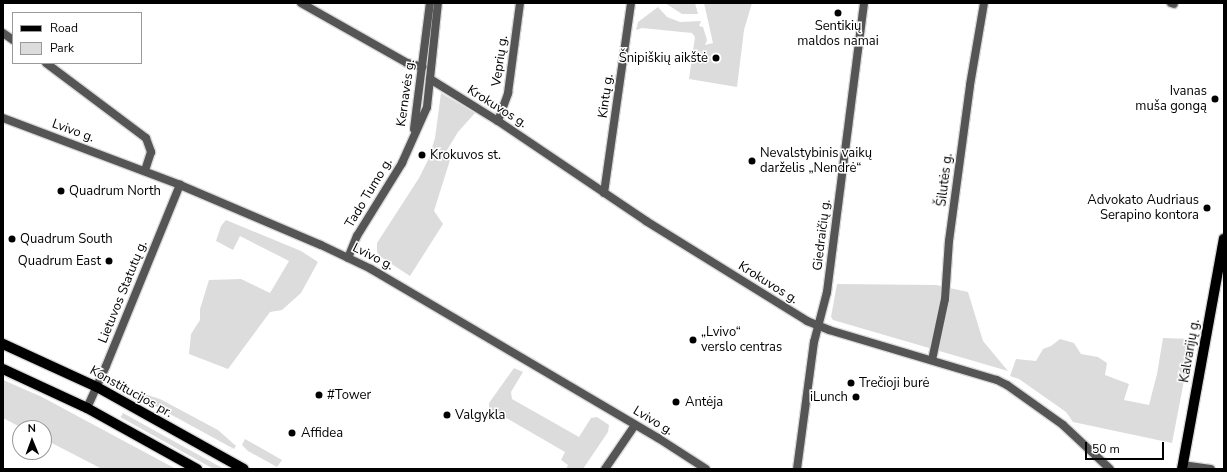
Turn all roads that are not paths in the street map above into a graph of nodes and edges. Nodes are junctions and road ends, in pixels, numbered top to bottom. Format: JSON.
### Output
{"nodes":[{"id":1,"x":301,"y":3,"type":"edge"},
{"id":2,"x":430,"y":3,"type":"edge"},
{"id":3,"x":438,"y":3,"type":"edge"},
{"id":4,"x":520,"y":3,"type":"edge"},
{"id":5,"x":631,"y":3,"type":"edge"},
{"id":6,"x":864,"y":3,"type":"edge"},
{"id":7,"x":984,"y":3,"type":"edge"},
{"id":8,"x":3,"y":33,"type":"edge"},
{"id":9,"x":12,"y":39,"type":"edge"},
{"id":10,"x":47,"y":64,"type":"edge"},
{"id":11,"x":423,"y":67,"type":"junction"},
{"id":12,"x":430,"y":79,"type":"junction"},
{"id":13,"x":3,"y":118,"type":"edge"},
{"id":14,"x":498,"y":121,"type":"junction"},
{"id":15,"x":412,"y":141,"type":"junction"},
{"id":16,"x":145,"y":171,"type":"junction"},
{"id":17,"x":180,"y":185,"type":"junction"},
{"id":18,"x":604,"y":193,"type":"junction"},
{"id":19,"x":1224,"y":239,"type":"edge"},
{"id":20,"x":348,"y":258,"type":"junction"},
{"id":21,"x":819,"y":326,"type":"junction"},
{"id":22,"x":3,"y":344,"type":"edge"},
{"id":23,"x":932,"y":360,"type":"junction"},
{"id":24,"x":3,"y":369,"type":"edge"},
{"id":25,"x":97,"y":387,"type":"junction"},
{"id":26,"x":87,"y":408,"type":"junction"},
{"id":27,"x":635,"y":425,"type":"junction"},
{"id":28,"x":1182,"y":467,"type":"edge"},
{"id":29,"x":197,"y":469,"type":"edge"},
{"id":30,"x":244,"y":469,"type":"edge"},
{"id":31,"x":605,"y":469,"type":"edge"},
{"id":32,"x":706,"y":469,"type":"edge"},
{"id":33,"x":797,"y":469,"type":"edge"},
{"id":34,"x":1110,"y":469,"type":"edge"},
{"id":35,"x":1211,"y":469,"type":"edge"}],
"edges":[{"from":1,"to":11,"type":"street"},
{"from":2,"to":11,"type":"street","name":"Kernavės g."},
{"from":3,"to":12,"type":"street","name":"Kernavės g."},
{"from":4,"to":14,"type":"street","name":"Veprių g."},
{"from":5,"to":18,"type":"street","name":"Kintų g."},
{"from":6,"to":21,"type":"street","name":"Giedraičių g."},
{"from":7,"to":23,"type":"street","name":"Šilutės g."},
{"from":8,"to":9,"type":"street"},
{"from":10,"to":16,"type":"street"},
{"from":11,"to":15,"type":"street","name":"Kernavės g."},
{"from":12,"to":14,"type":"street","name":"Krokuvos g."},
{"from":12,"to":15,"type":"street","name":"Kernavės g."},
{"from":13,"to":16,"type":"street","name":"Lvivo g."},
{"from":14,"to":18,"type":"street","name":"Krokuvos g."},
{"from":15,"to":20,"type":"street","name":"Tado Tumo g."},
{"from":16,"to":17,"type":"street","name":"Lvivo g."},
{"from":17,"to":20,"type":"street","name":"Lvivo g."},
{"from":17,"to":25,"type":"street","name":"Lietuvos Statutų g."},
{"from":18,"to":21,"type":"street","name":"Krokuvos g."},
{"from":19,"to":28,"type":"main road","name":"Kalvarijų g."},
{"from":20,"to":27,"type":"street","name":"Lvivo g."},
{"from":21,"to":23,"type":"street","name":"Krokuvos g."},
{"from":21,"to":33,"type":"street","name":"Giedraičių g."},
{"from":22,"to":25,"type":"main road","name":"Konstitucijos pr."},
{"from":23,"to":34,"type":"street","name":"Krokuvos g."},
{"from":24,"to":26,"type":"main road"},
{"from":25,"to":26,"type":"street","name":"Lietuvos Statutų g."},
{"from":25,"to":30,"type":"main road","name":"Konstitucijos pr."},
{"from":26,"to":29,"type":"main road"},
{"from":27,"to":31,"type":"street"},
{"from":27,"to":32,"type":"street","name":"Lvivo g."},
{"from":28,"to":35,"type":"street"}]}
